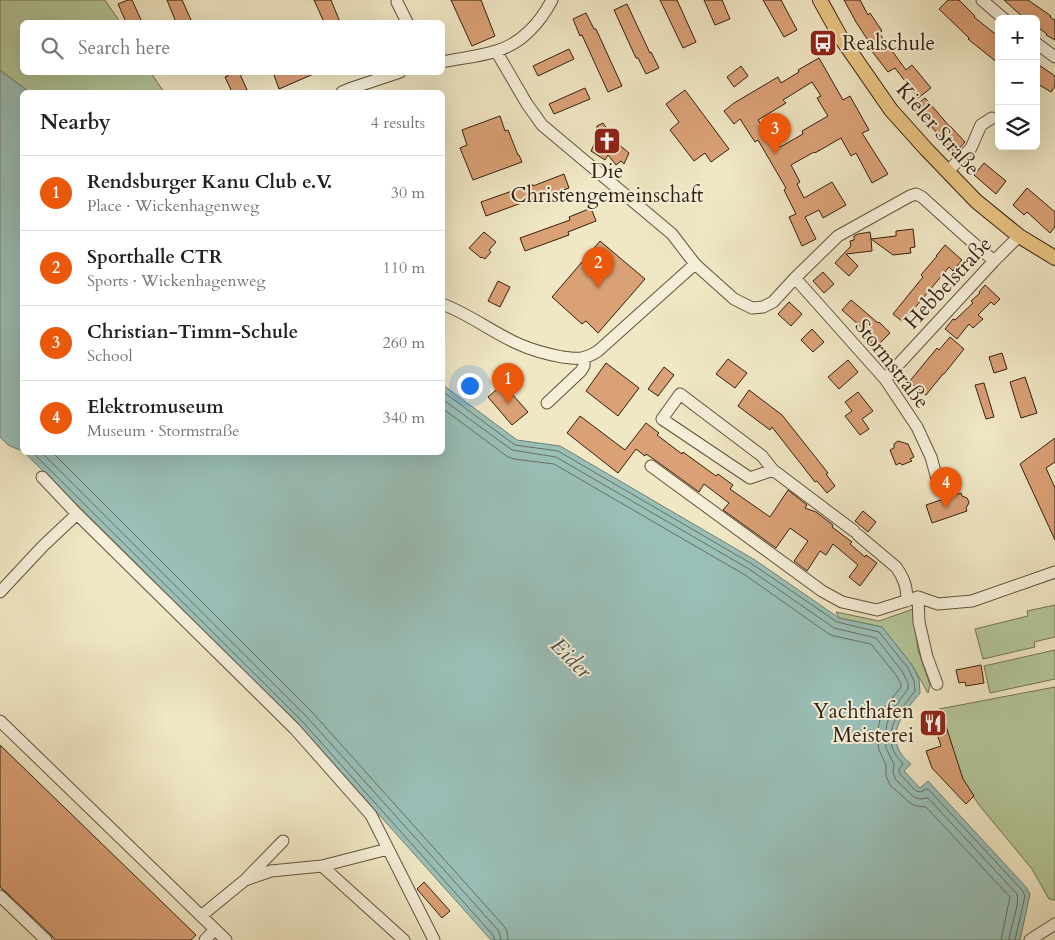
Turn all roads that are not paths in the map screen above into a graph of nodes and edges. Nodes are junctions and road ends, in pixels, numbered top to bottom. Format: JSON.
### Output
{"nodes":[{"id":1,"x":552,"y":0,"type":"edge"},
{"id":2,"x":820,"y":0,"type":"edge"},
{"id":3,"x":982,"y":0,"type":"edge"},
{"id":4,"x":397,"y":2,"type":"dead end"},
{"id":5,"x":999,"y":15,"type":"edge"},
{"id":6,"x":406,"y":20,"type":"edge"},
{"id":7,"x":1040,"y":46,"type":"edge"},
{"id":8,"x":496,"y":51,"type":"junction"},
{"id":9,"x":1055,"y":57,"type":"edge"},
{"id":10,"x":445,"y":61,"type":"edge"},
{"id":11,"x":391,"y":75,"type":"edge"},
{"id":12,"x":347,"y":90,"type":"edge"},
{"id":13,"x":992,"y":118,"type":"dead end"},
{"id":14,"x":947,"y":172,"type":"junction"},
{"id":15,"x":1019,"y":236,"type":"junction"},
{"id":16,"x":1055,"y":258,"type":"edge"},
{"id":17,"x":994,"y":261,"type":"junction"},
{"id":18,"x":695,"y":264,"type":"junction"},
{"id":19,"x":795,"y":278,"type":"junction"},
{"id":20,"x":445,"y":305,"type":"edge"},
{"id":21,"x":584,"y":359,"type":"junction"},
{"id":22,"x":885,"y":379,"type":"junction"},
{"id":23,"x":547,"y":403,"type":"dead end"},
{"id":24,"x":652,"y":466,"type":"dead end"},
{"id":25,"x":773,"y":470,"type":"junction"},
{"id":26,"x":42,"y":477,"type":"dead end"},
{"id":27,"x":939,"y":486,"type":"dead end"},
{"id":28,"x":77,"y":514,"type":"junction"},
{"id":29,"x":1055,"y":572,"type":"edge"},
{"id":30,"x":0,"y":592,"type":"edge"},
{"id":31,"x":913,"y":599,"type":"junction"},
{"id":32,"x":937,"y":684,"type":"dead end"},
{"id":33,"x":0,"y":721,"type":"edge"},
{"id":34,"x":283,"y":841,"type":"dead end"},
{"id":35,"x":388,"y":849,"type":"junction"},
{"id":36,"x":322,"y":866,"type":"junction"},
{"id":37,"x":245,"y":880,"type":"junction"},
{"id":38,"x":0,"y":896,"type":"edge"},
{"id":39,"x":201,"y":916,"type":"junction"},
{"id":40,"x":1055,"y":924,"type":"edge"},
{"id":41,"x":215,"y":929,"type":"junction"},
{"id":42,"x":46,"y":940,"type":"edge"},
{"id":43,"x":205,"y":940,"type":"edge"},
{"id":44,"x":226,"y":940,"type":"edge"},
{"id":45,"x":404,"y":940,"type":"edge"},
{"id":46,"x":434,"y":940,"type":"edge"},
{"id":47,"x":1030,"y":940,"type":"edge"}],
"edges":[{"from":1,"to":8,"type":"street"},
{"from":2,"to":14,"type":"main road","name":"Kieler Straße"},
{"from":3,"to":5,"type":"street"},
{"from":4,"to":6,"type":"street"},
{"from":7,"to":9,"type":"street"},
{"from":8,"to":10,"type":"street"},
{"from":8,"to":18,"type":"street"},
{"from":11,"to":12,"type":"street"},
{"from":13,"to":14,"type":"street"},
{"from":14,"to":15,"type":"main road","name":"Kieler Straße"},
{"from":15,"to":16,"type":"main road","name":"Kieler Straße"},
{"from":15,"to":17,"type":"street","name":"Hebbelstraße"},
{"from":17,"to":19,"type":"street"},
{"from":17,"to":22,"type":"street","name":"Hebbelstraße"},
{"from":18,"to":19,"type":"street"},
{"from":18,"to":21,"type":"street"},
{"from":19,"to":22,"type":"street","name":"Stormstraße"},
{"from":20,"to":21,"type":"street"},
{"from":21,"to":23,"type":"street"},
{"from":22,"to":27,"type":"street","name":"Stormstraße"},
{"from":24,"to":31,"type":"street"},
{"from":25,"to":25,"type":"street"},
{"from":25,"to":31,"type":"street"},
{"from":26,"to":28,"type":"street"},
{"from":28,"to":30,"type":"street"},
{"from":28,"to":35,"type":"street"},
{"from":29,"to":31,"type":"street"},
{"from":31,"to":32,"type":"street"},
{"from":33,"to":39,"type":"street"},
{"from":34,"to":37,"type":"street"},
{"from":35,"to":36,"type":"street"},
{"from":35,"to":46,"type":"street"},
{"from":36,"to":37,"type":"street"},
{"from":36,"to":45,"type":"street"},
{"from":37,"to":39,"type":"street"},
{"from":38,"to":42,"type":"street"},
{"from":39,"to":41,"type":"street"},
{"from":40,"to":47,"type":"street"},
{"from":41,"to":43,"type":"street"},
{"from":41,"to":44,"type":"street"}]}
